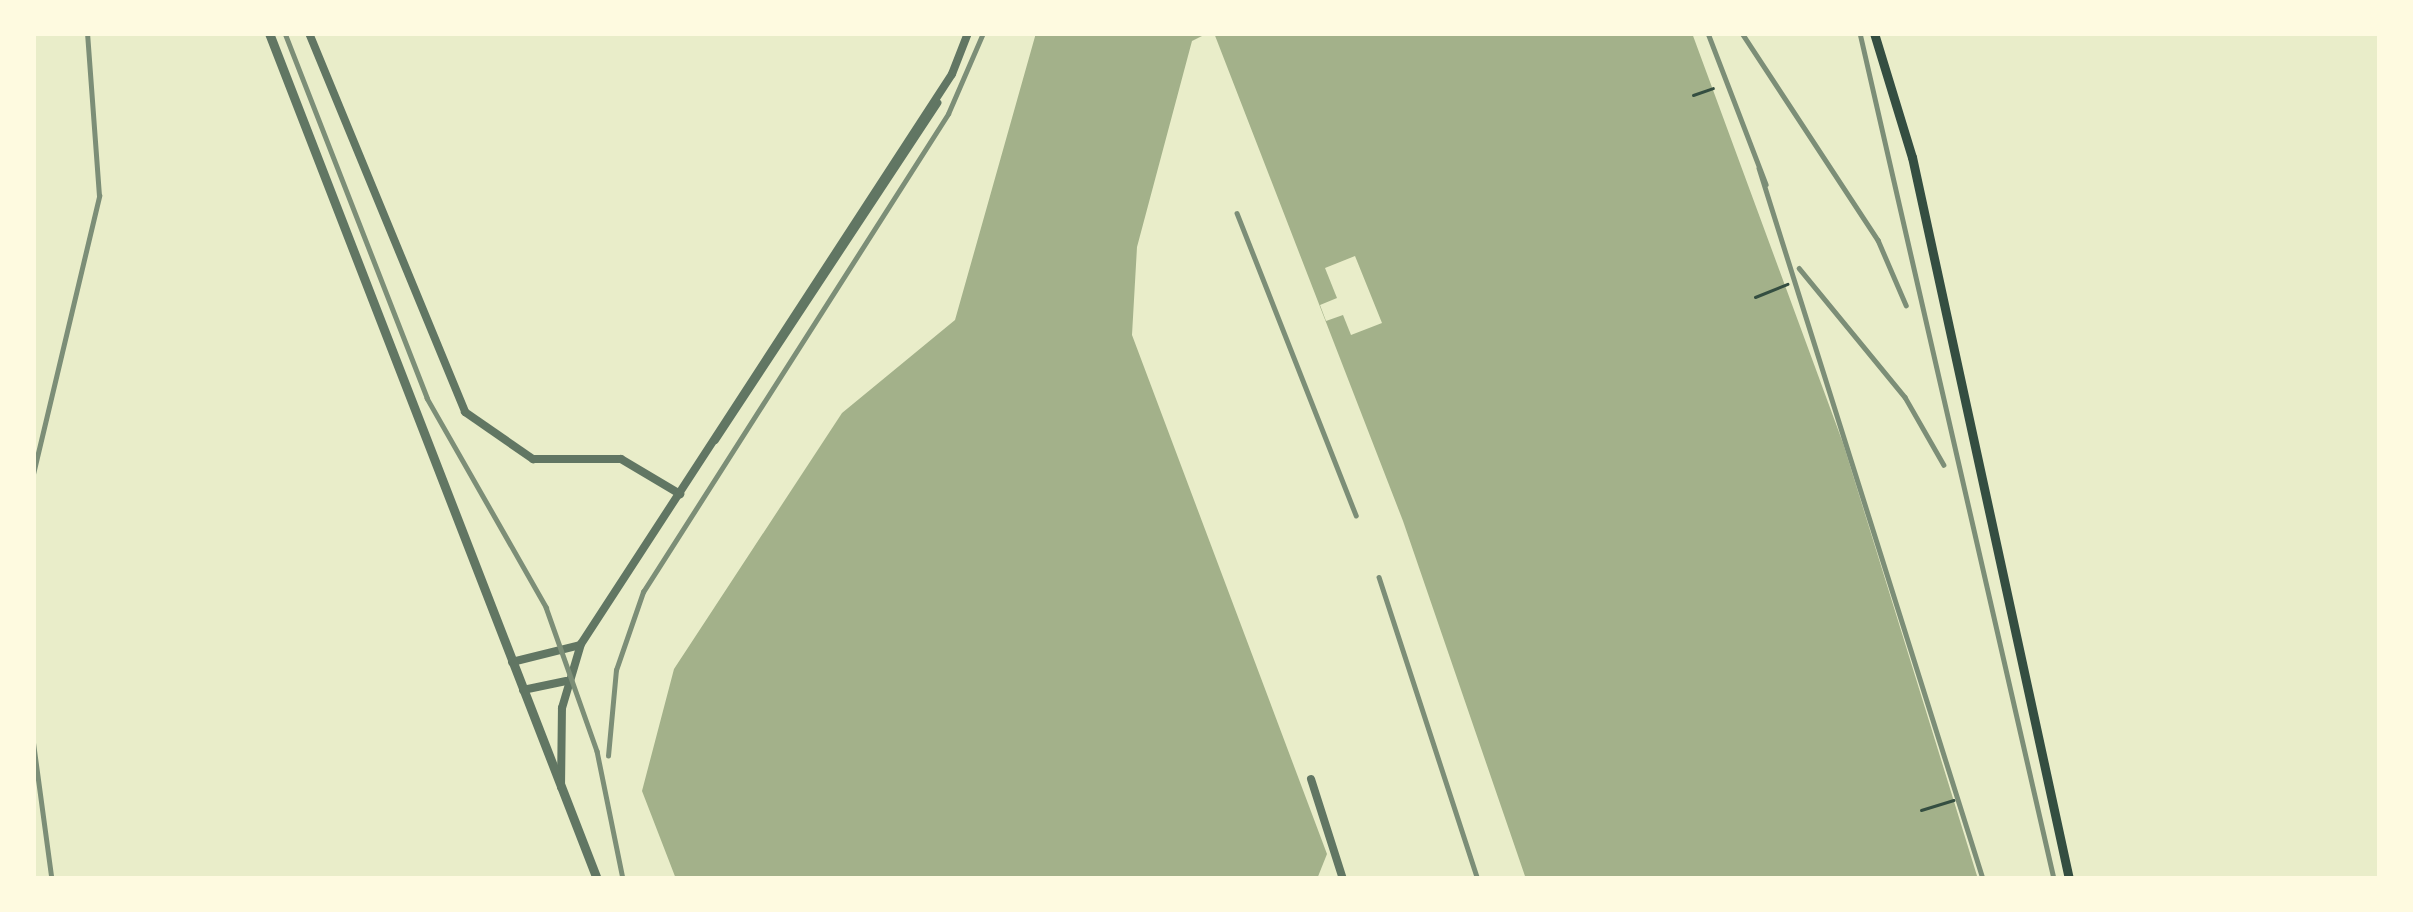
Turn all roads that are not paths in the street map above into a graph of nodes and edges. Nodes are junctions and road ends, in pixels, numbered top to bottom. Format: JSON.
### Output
{"nodes":[{"id":1,"x":268,"y":33,"type":"edge"},
{"id":2,"x":309,"y":33,"type":"edge"},
{"id":3,"x":968,"y":33,"type":"edge"},
{"id":4,"x":1874,"y":33,"type":"edge"},
{"id":5,"x":680,"y":494,"type":"junction"},
{"id":6,"x":581,"y":644,"type":"junction"},
{"id":7,"x":512,"y":662,"type":"junction"},
{"id":8,"x":566,"y":680,"type":"junction"},
{"id":9,"x":523,"y":690,"type":"junction"},
{"id":10,"x":1311,"y":779,"type":"dead end"},
{"id":11,"x":561,"y":788,"type":"junction"},
{"id":12,"x":596,"y":879,"type":"edge"},
{"id":13,"x":1343,"y":879,"type":"edge"},
{"id":14,"x":2068,"y":879,"type":"edge"}],
"edges":[{"from":1,"to":7,"type":"street"},
{"from":2,"to":5,"type":"street"},
{"from":3,"to":5,"type":"street"},
{"from":4,"to":14,"type":"main road"},
{"from":5,"to":6,"type":"street"},
{"from":6,"to":7,"type":"street"},
{"from":6,"to":8,"type":"street"},
{"from":7,"to":9,"type":"street"},
{"from":8,"to":9,"type":"street"},
{"from":8,"to":11,"type":"street"},
{"from":9,"to":11,"type":"street"},
{"from":10,"to":13,"type":"street"},
{"from":11,"to":12,"type":"street"}]}
